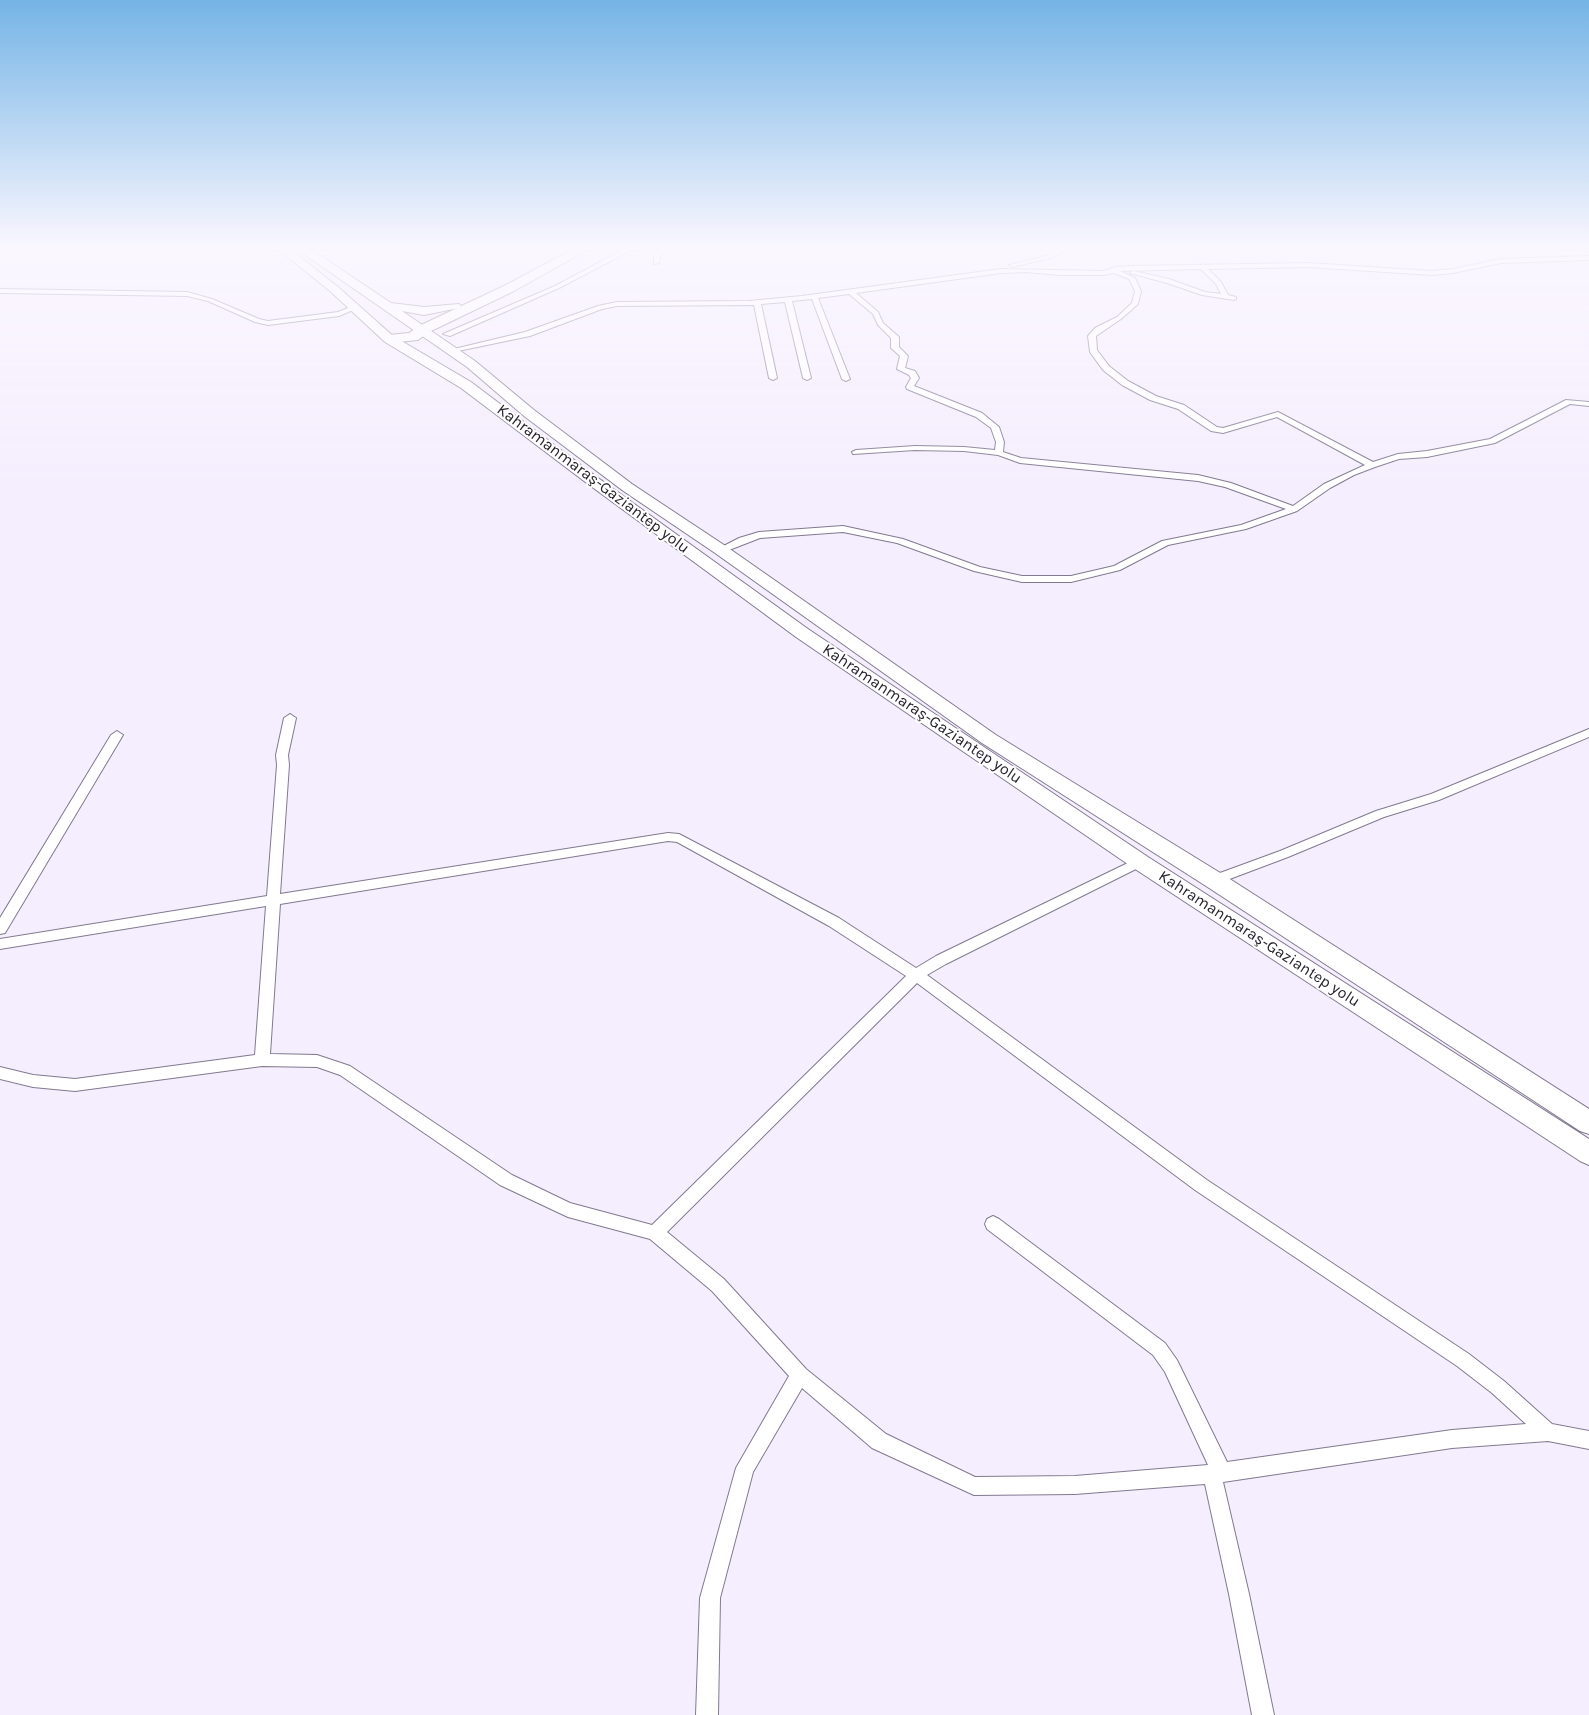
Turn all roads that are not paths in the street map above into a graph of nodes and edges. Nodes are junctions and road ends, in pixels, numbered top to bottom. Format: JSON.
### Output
{"nodes":[{"id":1,"x":374,"y":325,"type":"edge"},
{"id":2,"x":449,"y":325,"type":"edge"},
{"id":3,"x":468,"y":325,"type":"edge"},
{"id":4,"x":551,"y":325,"type":"edge"},
{"id":5,"x":762,"y":325,"type":"edge"},
{"id":6,"x":794,"y":325,"type":"edge"},
{"id":7,"x":825,"y":325,"type":"edge"},
{"id":8,"x":881,"y":325,"type":"edge"},
{"id":9,"x":1107,"y":325,"type":"edge"},
{"id":10,"x":418,"y":326,"type":"joint"},
{"id":11,"x":447,"y":334,"type":"junction"},
{"id":12,"x":386,"y":336,"type":"junction"},
{"id":13,"x":458,"y":349,"type":"junction"},
{"id":14,"x":471,"y":364,"type":"junction"},
{"id":15,"x":773,"y":378,"type":"dead end"},
{"id":16,"x":807,"y":378,"type":"dead end"},
{"id":17,"x":846,"y":379,"type":"dead end"},
{"id":18,"x":1589,"y":404,"type":"edge"},
{"id":19,"x":856,"y":452,"type":"dead end"},
{"id":20,"x":999,"y":453,"type":"junction"},
{"id":21,"x":1372,"y":465,"type":"junction"},
{"id":22,"x":1294,"y":509,"type":"junction"},
{"id":23,"x":721,"y":550,"type":"junction"},
{"id":24,"x":290,"y":718,"type":"dead end"},
{"id":25,"x":1589,"y":733,"type":"edge"},
{"id":26,"x":117,"y":735,"type":"dead end"},
{"id":27,"x":1140,"y":862,"type":"junction"},
{"id":28,"x":1214,"y":880,"type":"junction"},
{"id":29,"x":274,"y":899,"type":"junction"},
{"id":30,"x":0,"y":929,"type":"edge"},
{"id":31,"x":0,"y":944,"type":"edge"},
{"id":32,"x":916,"y":975,"type":"junction"},
{"id":33,"x":262,"y":1060,"type":"junction"},
{"id":34,"x":0,"y":1073,"type":"edge"},
{"id":35,"x":1589,"y":1123,"type":"edge"},
{"id":36,"x":1589,"y":1153,"type":"edge"},
{"id":37,"x":993,"y":1224,"type":"dead end"},
{"id":38,"x":655,"y":1233,"type":"junction"},
{"id":39,"x":800,"y":1374,"type":"junction"},
{"id":40,"x":1548,"y":1432,"type":"junction"},
{"id":41,"x":1589,"y":1440,"type":"edge"},
{"id":42,"x":1217,"y":1474,"type":"junction"},
{"id":43,"x":706,"y":1715,"type":"edge"},
{"id":44,"x":1263,"y":1715,"type":"edge"}],
"edges":[{"from":1,"to":12,"type":"highway","name":"Kahramanmaraş-Gaziantep yolu"},
{"from":2,"to":11,"type":"highway"},
{"from":3,"to":11,"type":"street"},
{"from":4,"to":13,"type":"street"},
{"from":5,"to":15,"type":"street"},
{"from":6,"to":16,"type":"street"},
{"from":7,"to":17,"type":"street"},
{"from":8,"to":20,"type":"street"},
{"from":9,"to":21,"type":"street"},
{"from":10,"to":12,"type":"highway"},
{"from":10,"to":14,"type":"highway","name":"Kahramanmaraş-Gaziantep yolu"},
{"from":11,"to":13,"type":"highway"},
{"from":12,"to":27,"type":"highway","name":"Kahramanmaraş-Gaziantep yolu"},
{"from":13,"to":14,"type":"highway"},
{"from":14,"to":23,"type":"highway","name":"Kahramanmaraş-Gaziantep yolu"},
{"from":18,"to":21,"type":"street"},
{"from":19,"to":20,"type":"street"},
{"from":20,"to":22,"type":"street"},
{"from":21,"to":22,"type":"street"},
{"from":22,"to":23,"type":"street"},
{"from":23,"to":28,"type":"highway","name":"Kahramanmaraş-Gaziantep yolu"},
{"from":24,"to":29,"type":"street"},
{"from":25,"to":28,"type":"street"},
{"from":26,"to":30,"type":"street"},
{"from":27,"to":32,"type":"street"},
{"from":27,"to":36,"type":"highway","name":"Kahramanmaraş-Gaziantep yolu"},
{"from":28,"to":35,"type":"highway","name":"Kahramanmaraş-Gaziantep yolu"},
{"from":29,"to":31,"type":"street"},
{"from":29,"to":32,"type":"street"},
{"from":29,"to":33,"type":"street"},
{"from":32,"to":38,"type":"street"},
{"from":32,"to":40,"type":"street"},
{"from":33,"to":34,"type":"street"},
{"from":33,"to":38,"type":"street"},
{"from":37,"to":42,"type":"street"},
{"from":38,"to":39,"type":"street"},
{"from":39,"to":42,"type":"street"},
{"from":39,"to":43,"type":"street"},
{"from":40,"to":41,"type":"street"},
{"from":40,"to":42,"type":"street"},
{"from":42,"to":44,"type":"street"}]}
